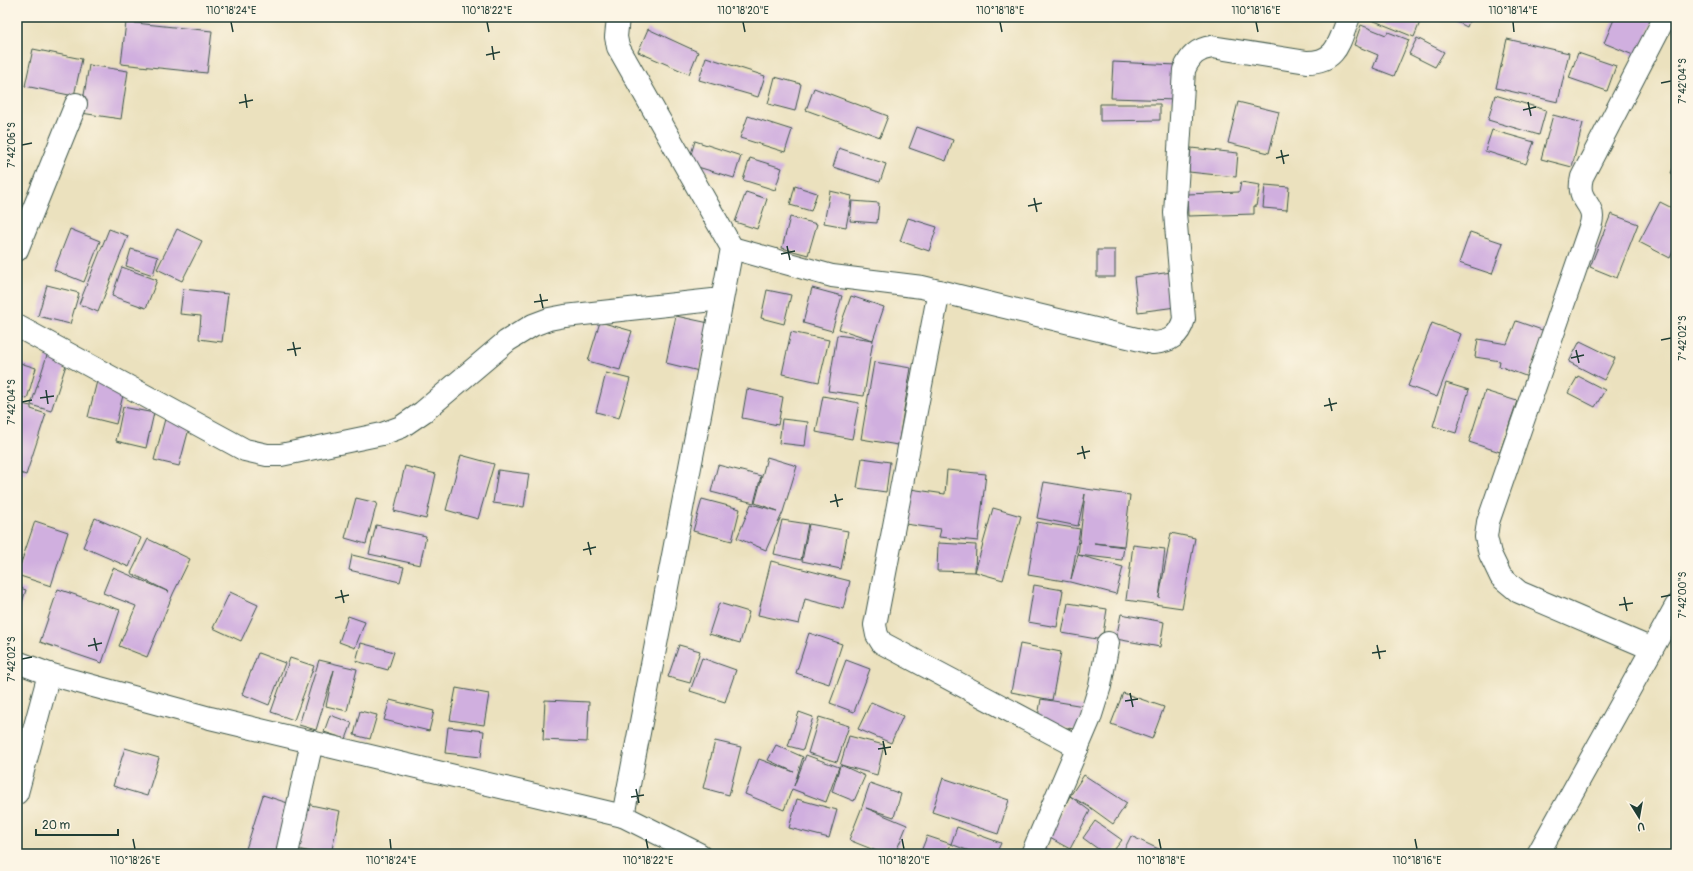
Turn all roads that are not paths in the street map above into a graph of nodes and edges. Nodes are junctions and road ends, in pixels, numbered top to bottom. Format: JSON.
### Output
{"nodes":[{"id":1,"x":618,"y":17,"type":"edge"},
{"id":2,"x":1348,"y":17,"type":"edge"},
{"id":3,"x":1665,"y":17,"type":"edge"},
{"id":4,"x":76,"y":104,"type":"dead end"},
{"id":5,"x":732,"y":248,"type":"junction"},
{"id":6,"x":17,"y":250,"type":"edge"},
{"id":7,"x":939,"y":291,"type":"junction"},
{"id":8,"x":722,"y":300,"type":"junction"},
{"id":9,"x":17,"y":326,"type":"edge"},
{"id":10,"x":1676,"y":606,"type":"edge"},
{"id":11,"x":1108,"y":643,"type":"dead end"},
{"id":12,"x":1652,"y":649,"type":"junction"},
{"id":13,"x":17,"y":662,"type":"edge"},
{"id":14,"x":49,"y":674,"type":"junction"},
{"id":15,"x":312,"y":742,"type":"junction"},
{"id":16,"x":1078,"y":747,"type":"junction"},
{"id":17,"x":17,"y":793,"type":"edge"},
{"id":18,"x":623,"y":816,"type":"junction"},
{"id":19,"x":288,"y":849,"type":"dead end"},
{"id":20,"x":699,"y":854,"type":"edge"},
{"id":21,"x":1032,"y":854,"type":"edge"},
{"id":22,"x":1538,"y":854,"type":"edge"}],
"edges":[{"from":1,"to":5,"type":"street"},
{"from":2,"to":7,"type":"street"},
{"from":3,"to":12,"type":"street"},
{"from":4,"to":6,"type":"street"},
{"from":5,"to":7,"type":"street"},
{"from":5,"to":8,"type":"street"},
{"from":7,"to":16,"type":"street"},
{"from":8,"to":9,"type":"street"},
{"from":8,"to":18,"type":"street"},
{"from":10,"to":12,"type":"street"},
{"from":11,"to":16,"type":"street"},
{"from":12,"to":22,"type":"street"},
{"from":13,"to":14,"type":"street"},
{"from":14,"to":15,"type":"street"},
{"from":14,"to":17,"type":"street"},
{"from":15,"to":18,"type":"street"},
{"from":15,"to":19,"type":"street"},
{"from":16,"to":21,"type":"street"},
{"from":18,"to":20,"type":"street"}]}
